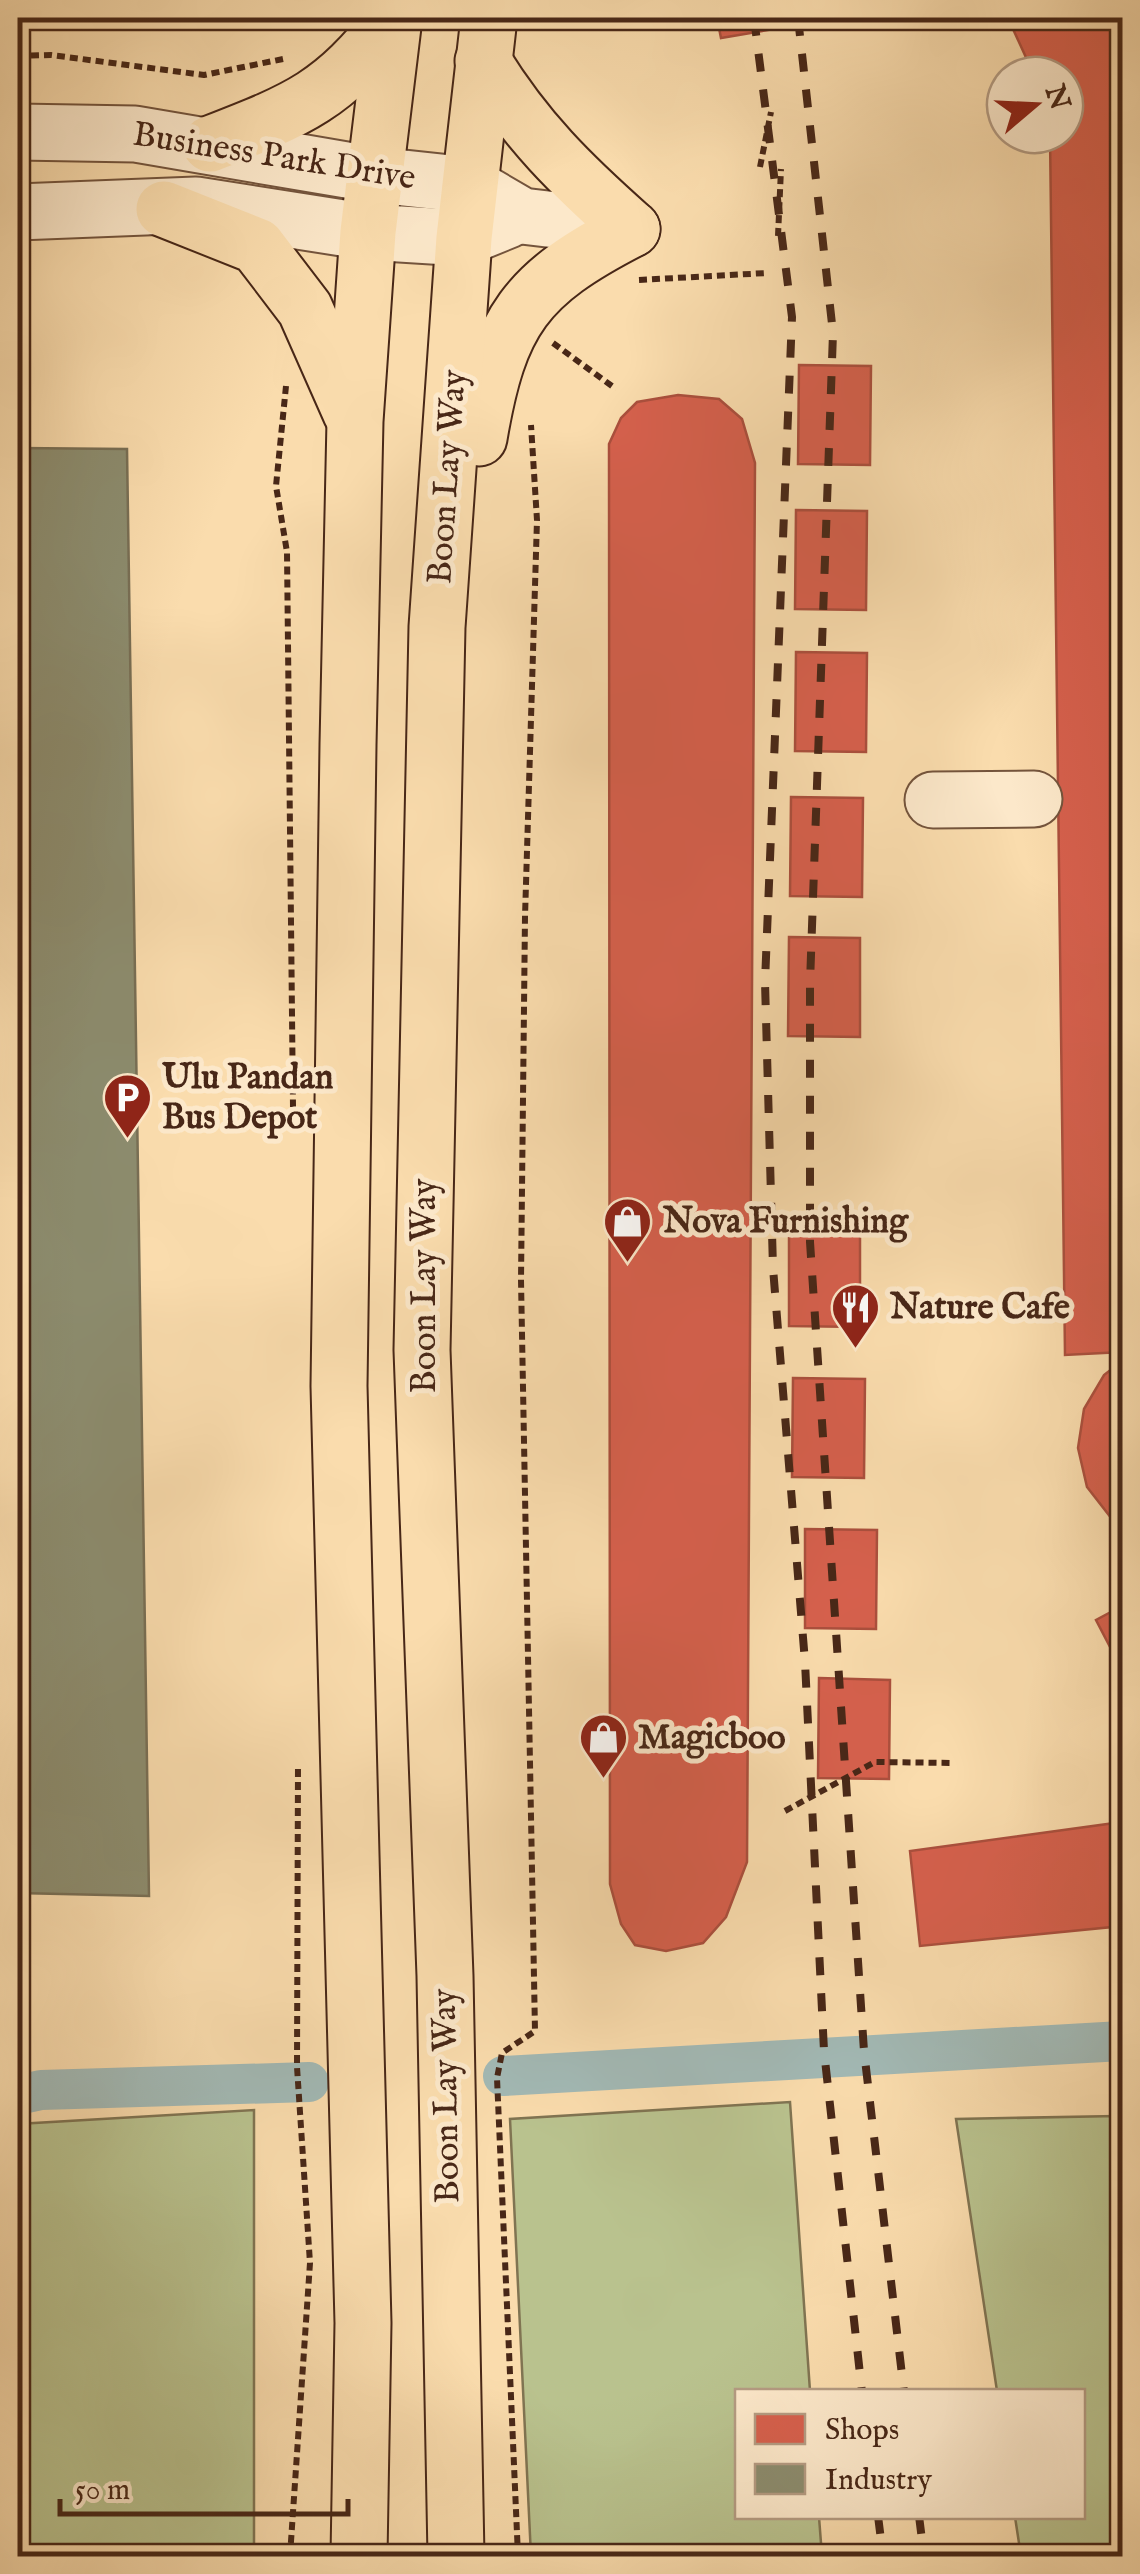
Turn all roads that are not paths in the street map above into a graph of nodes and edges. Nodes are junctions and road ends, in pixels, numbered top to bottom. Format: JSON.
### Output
{"nodes":[{"id":1,"x":394,"y":18,"type":"edge"},
{"id":2,"x":486,"y":39,"type":"edge"},
{"id":3,"x":18,"y":132,"type":"edge"},
{"id":4,"x":210,"y":144,"type":"junction"},
{"id":5,"x":376,"y":175,"type":"junction"},
{"id":6,"x":470,"y":184,"type":"junction"},
{"id":7,"x":164,"y":209,"type":"junction"},
{"id":8,"x":18,"y":212,"type":"edge"},
{"id":9,"x":522,"y":216,"type":"junction"},
{"id":10,"x":368,"y":232,"type":"junction"},
{"id":11,"x":464,"y":238,"type":"junction"},
{"id":12,"x":634,"y":255,"type":"junction"},
{"id":13,"x":354,"y":421,"type":"junction"},
{"id":14,"x":437,"y":626,"type":"junction"},
{"id":15,"x":1034,"y":799,"type":"dead end"},
{"id":16,"x":932,"y":800,"type":"dead end"},
{"id":17,"x":363,"y":2451,"type":"junction"},
{"id":18,"x":359,"y":2556,"type":"edge"},
{"id":19,"x":375,"y":2556,"type":"edge"},
{"id":20,"x":456,"y":2556,"type":"edge"}],
"edges":[{"from":1,"to":4,"type":"main road"},
{"from":1,"to":5,"type":"main road"},
{"from":2,"to":6,"type":"main road","name":"Boon Lay Way"},
{"from":2,"to":12,"type":"main road"},
{"from":3,"to":4,"type":"street","name":"Business Park Drive"},
{"from":4,"to":5,"type":"street","name":"Business Park Drive"},
{"from":5,"to":6,"type":"street","name":"Business Park Drive"},
{"from":5,"to":10,"type":"main road"},
{"from":6,"to":9,"type":"street","name":"Business Park Drive"},
{"from":6,"to":11,"type":"main road","name":"Boon Lay Way"},
{"from":7,"to":8,"type":"street","name":"Business Park Drive"},
{"from":7,"to":10,"type":"street","name":"Business Park Drive"},
{"from":7,"to":13,"type":"main road"},
{"from":9,"to":11,"type":"street","name":"Business Park Drive"},
{"from":9,"to":12,"type":"street","name":"Business Park Drive"},
{"from":10,"to":11,"type":"street","name":"Business Park Drive"},
{"from":10,"to":13,"type":"main road"},
{"from":11,"to":14,"type":"main road","name":"Boon Lay Way"},
{"from":12,"to":14,"type":"main road"},
{"from":13,"to":17,"type":"main road"},
{"from":14,"to":20,"type":"main road","name":"Boon Lay Way"},
{"from":15,"to":16,"type":"street"},
{"from":17,"to":18,"type":"main road"},
{"from":17,"to":19,"type":"main road"}]}
